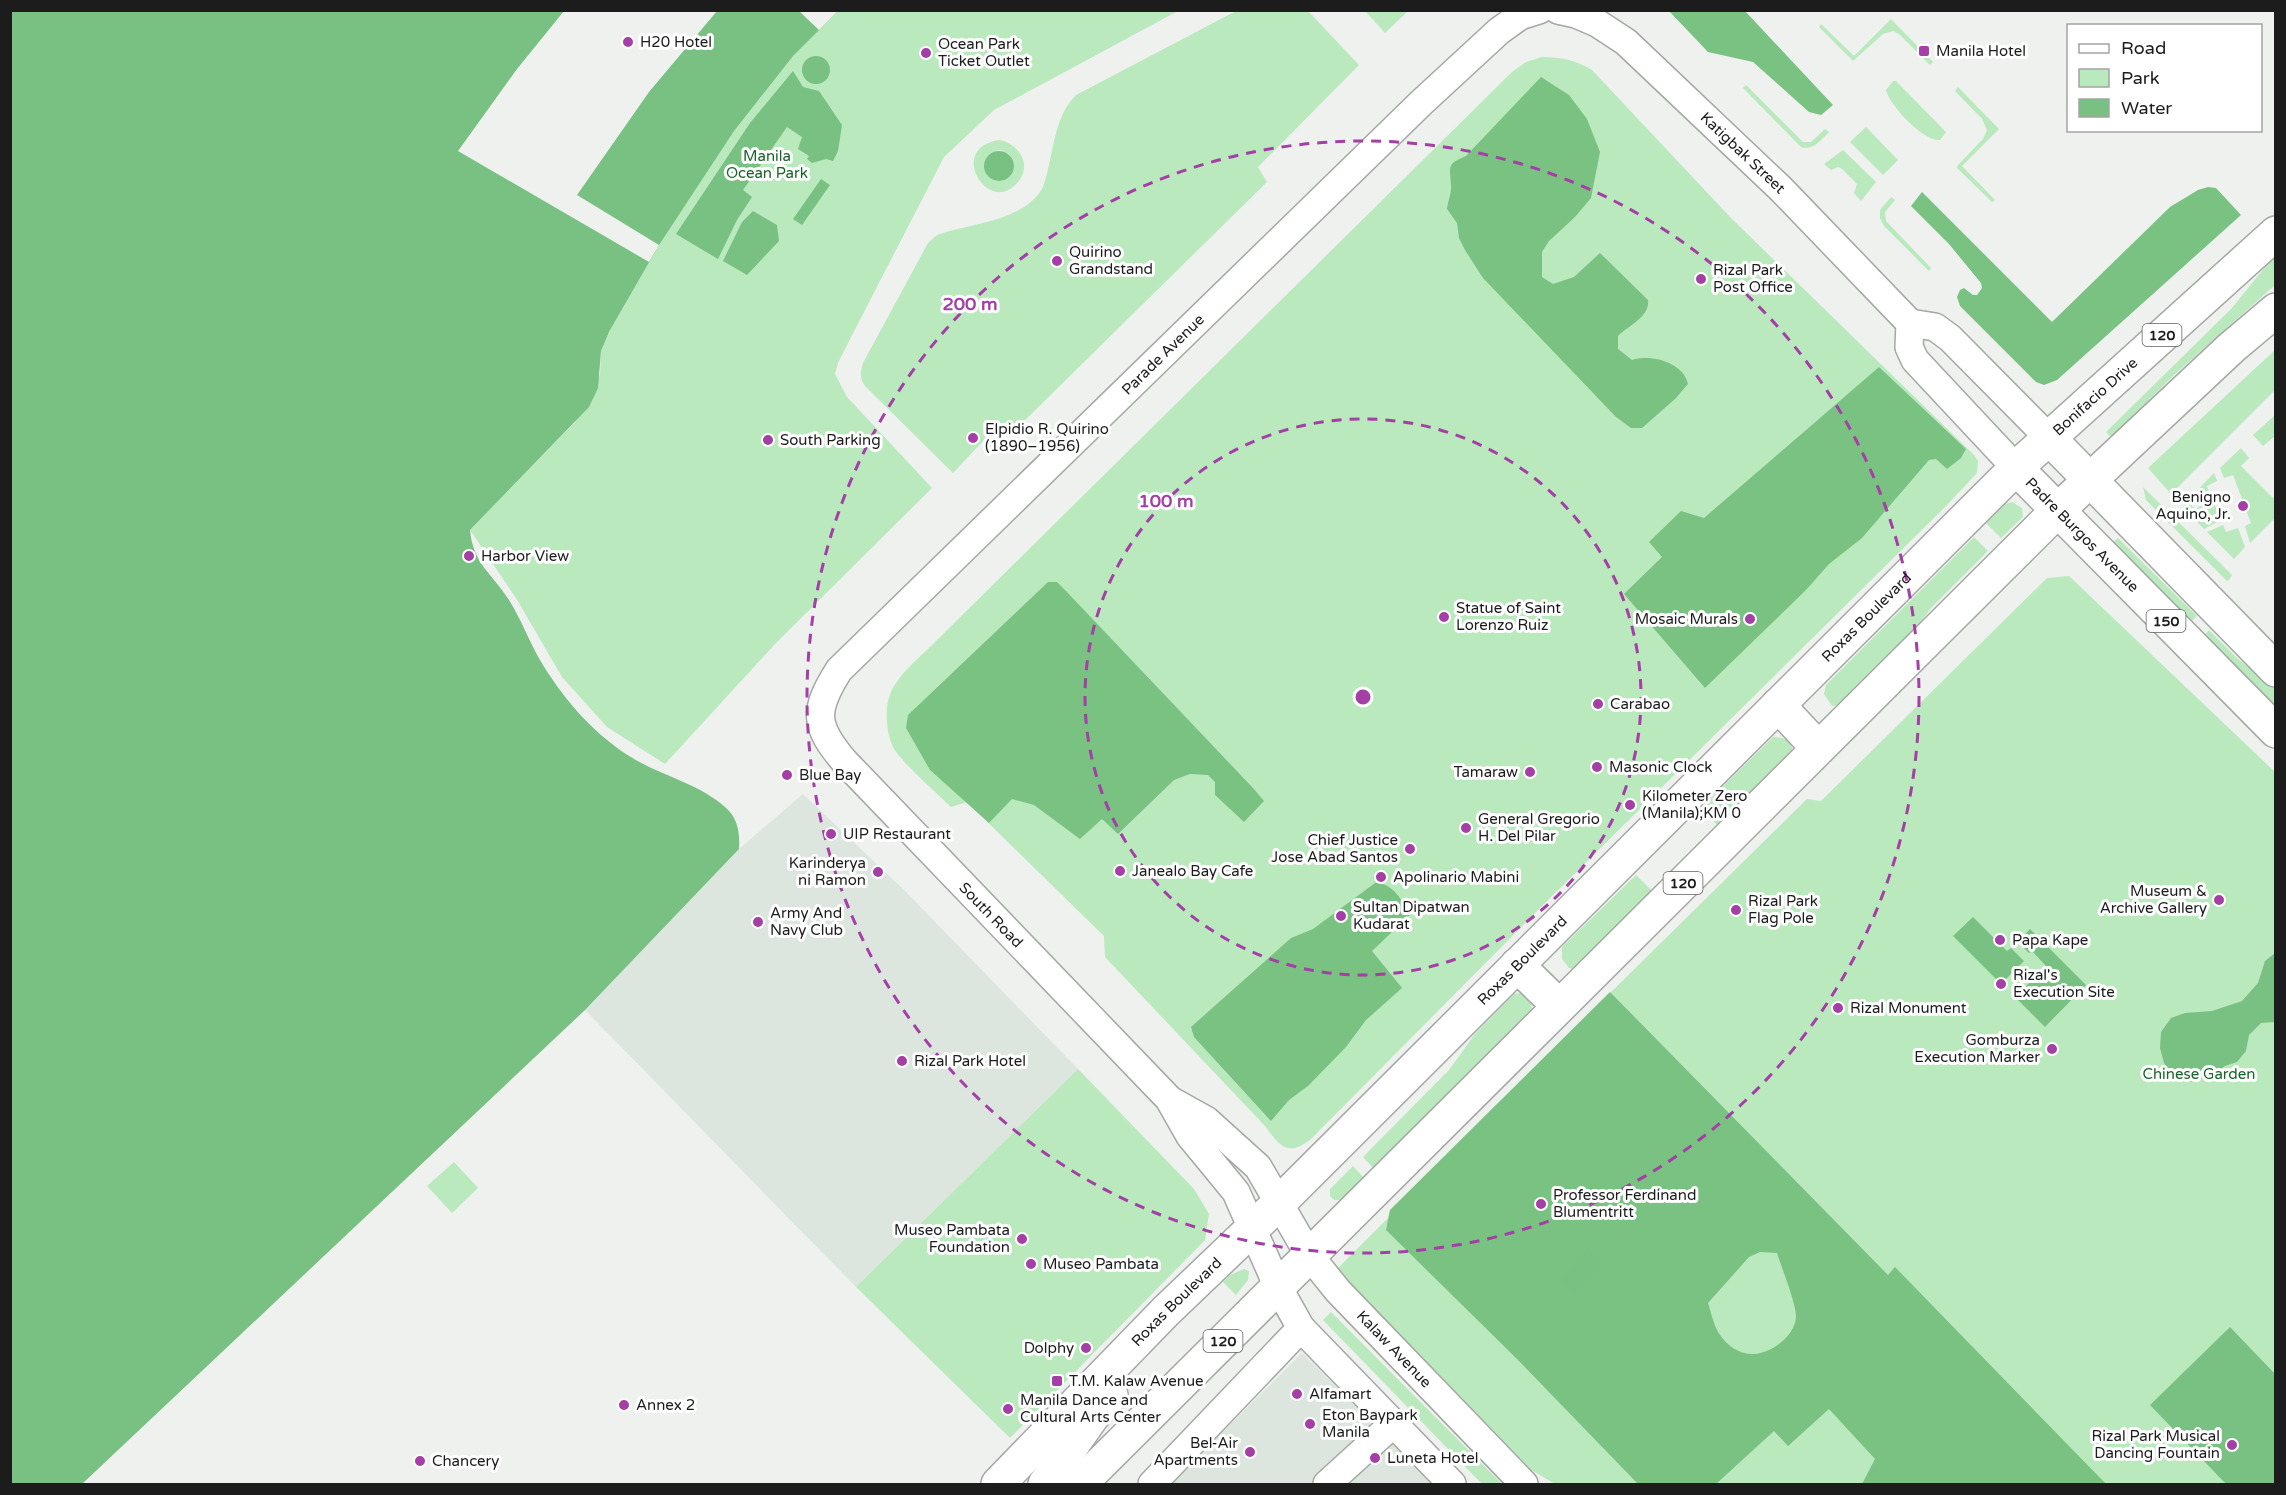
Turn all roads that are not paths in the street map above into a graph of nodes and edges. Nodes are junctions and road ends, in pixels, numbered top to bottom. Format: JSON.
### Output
{"nodes":[{"id":1,"x":1539,"y":10,"type":"edge"},
{"id":2,"x":1558,"y":10,"type":"edge"},
{"id":3,"x":2276,"y":233,"type":"edge"},
{"id":4,"x":2276,"y":310,"type":"edge"},
{"id":5,"x":1910,"y":323,"type":"junction"},
{"id":6,"x":2049,"y":438,"type":"junction"},
{"id":7,"x":2016,"y":468,"type":"junction"},
{"id":8,"x":2090,"y":479,"type":"junction"},
{"id":9,"x":2057,"y":511,"type":"junction"},
{"id":10,"x":2216,"y":609,"type":"junction"},
{"id":11,"x":2186,"y":641,"type":"junction"},
{"id":12,"x":2276,"y":670,"type":"edge"},
{"id":13,"x":1778,"y":705,"type":"junction"},
{"id":14,"x":820,"y":725,"type":"joint"},
{"id":15,"x":2276,"y":731,"type":"edge"},
{"id":16,"x":1818,"y":748,"type":"junction"},
{"id":17,"x":1518,"y":965,"type":"junction"},
{"id":18,"x":1559,"y":1006,"type":"junction"},
{"id":19,"x":1169,"y":1099,"type":"junction"},
{"id":20,"x":1279,"y":1203,"type":"junction"},
{"id":21,"x":1252,"y":1228,"type":"junction"},
{"id":22,"x":1309,"y":1255,"type":"junction"},
{"id":23,"x":1278,"y":1287,"type":"junction"},
{"id":24,"x":1166,"y":1311,"type":"junction"},
{"id":25,"x":1301,"y":1328,"type":"junction"},
{"id":26,"x":1393,"y":1424,"type":"junction"},
{"id":27,"x":998,"y":1485,"type":"edge"},
{"id":28,"x":1045,"y":1485,"type":"edge"},
{"id":29,"x":1080,"y":1485,"type":"edge"},
{"id":30,"x":1152,"y":1485,"type":"edge"},
{"id":31,"x":1327,"y":1485,"type":"edge"},
{"id":32,"x":1452,"y":1485,"type":"edge"},
{"id":33,"x":1524,"y":1485,"type":"edge"}],
"edges":[{"from":1,"to":14,"type":"street","name":"Parade Avenue"},
{"from":2,"to":5,"type":"street","name":"Katigbak Street"},
{"from":3,"to":6,"type":"main road","name":"Bonifacio Drive","number":"120"},
{"from":4,"to":8,"type":"main road","number":"120"},
{"from":5,"to":6,"type":"street"},
{"from":5,"to":7,"type":"street"},
{"from":6,"to":7,"type":"main road","name":"Roxas Boulevard","number":"120"},
{"from":6,"to":8,"type":"main road"},
{"from":7,"to":9,"type":"main road","name":"Padre Burgos Avenue","number":"150"},
{"from":7,"to":13,"type":"main road","name":"Roxas Boulevard","number":"120"},
{"from":8,"to":9,"type":"main road","number":"120"},
{"from":8,"to":10,"type":"main road"},
{"from":9,"to":11,"type":"main road","name":"Padre Burgos Avenue","number":"150"},
{"from":9,"to":16,"type":"main road","number":"120"},
{"from":10,"to":11,"type":"main road"},
{"from":10,"to":12,"type":"main road"},
{"from":11,"to":15,"type":"main road","name":"Padre Burgos Avenue","number":"150"},
{"from":13,"to":16,"type":"main road"},
{"from":13,"to":17,"type":"main road","name":"Roxas Boulevard","number":"120"},
{"from":14,"to":19,"type":"street","name":"South Road"},
{"from":16,"to":18,"type":"main road","number":"120"},
{"from":17,"to":18,"type":"main road"},
{"from":17,"to":20,"type":"main road","name":"Roxas Boulevard","number":"120"},
{"from":18,"to":22,"type":"main road","number":"120"},
{"from":19,"to":20,"type":"street","name":"South Road"},
{"from":19,"to":21,"type":"street","name":"South Road"},
{"from":20,"to":21,"type":"main road","name":"Roxas Boulevard","number":"120"},
{"from":20,"to":22,"type":"street","name":"Kalaw Avenue"},
{"from":21,"to":23,"type":"street"},
{"from":21,"to":24,"type":"main road","name":"Roxas Boulevard","number":"120"},
{"from":22,"to":23,"type":"main road","number":"120"},
{"from":22,"to":33,"type":"street","name":"Kalaw Avenue"},
{"from":23,"to":25,"type":"street"},
{"from":23,"to":29,"type":"main road","number":"120"},
{"from":24,"to":27,"type":"main road","name":"Roxas Boulevard","number":"120"},
{"from":24,"to":28,"type":"main road"},
{"from":25,"to":26,"type":"street"},
{"from":25,"to":30,"type":"street"},
{"from":26,"to":31,"type":"street"},
{"from":26,"to":32,"type":"street"}]}
